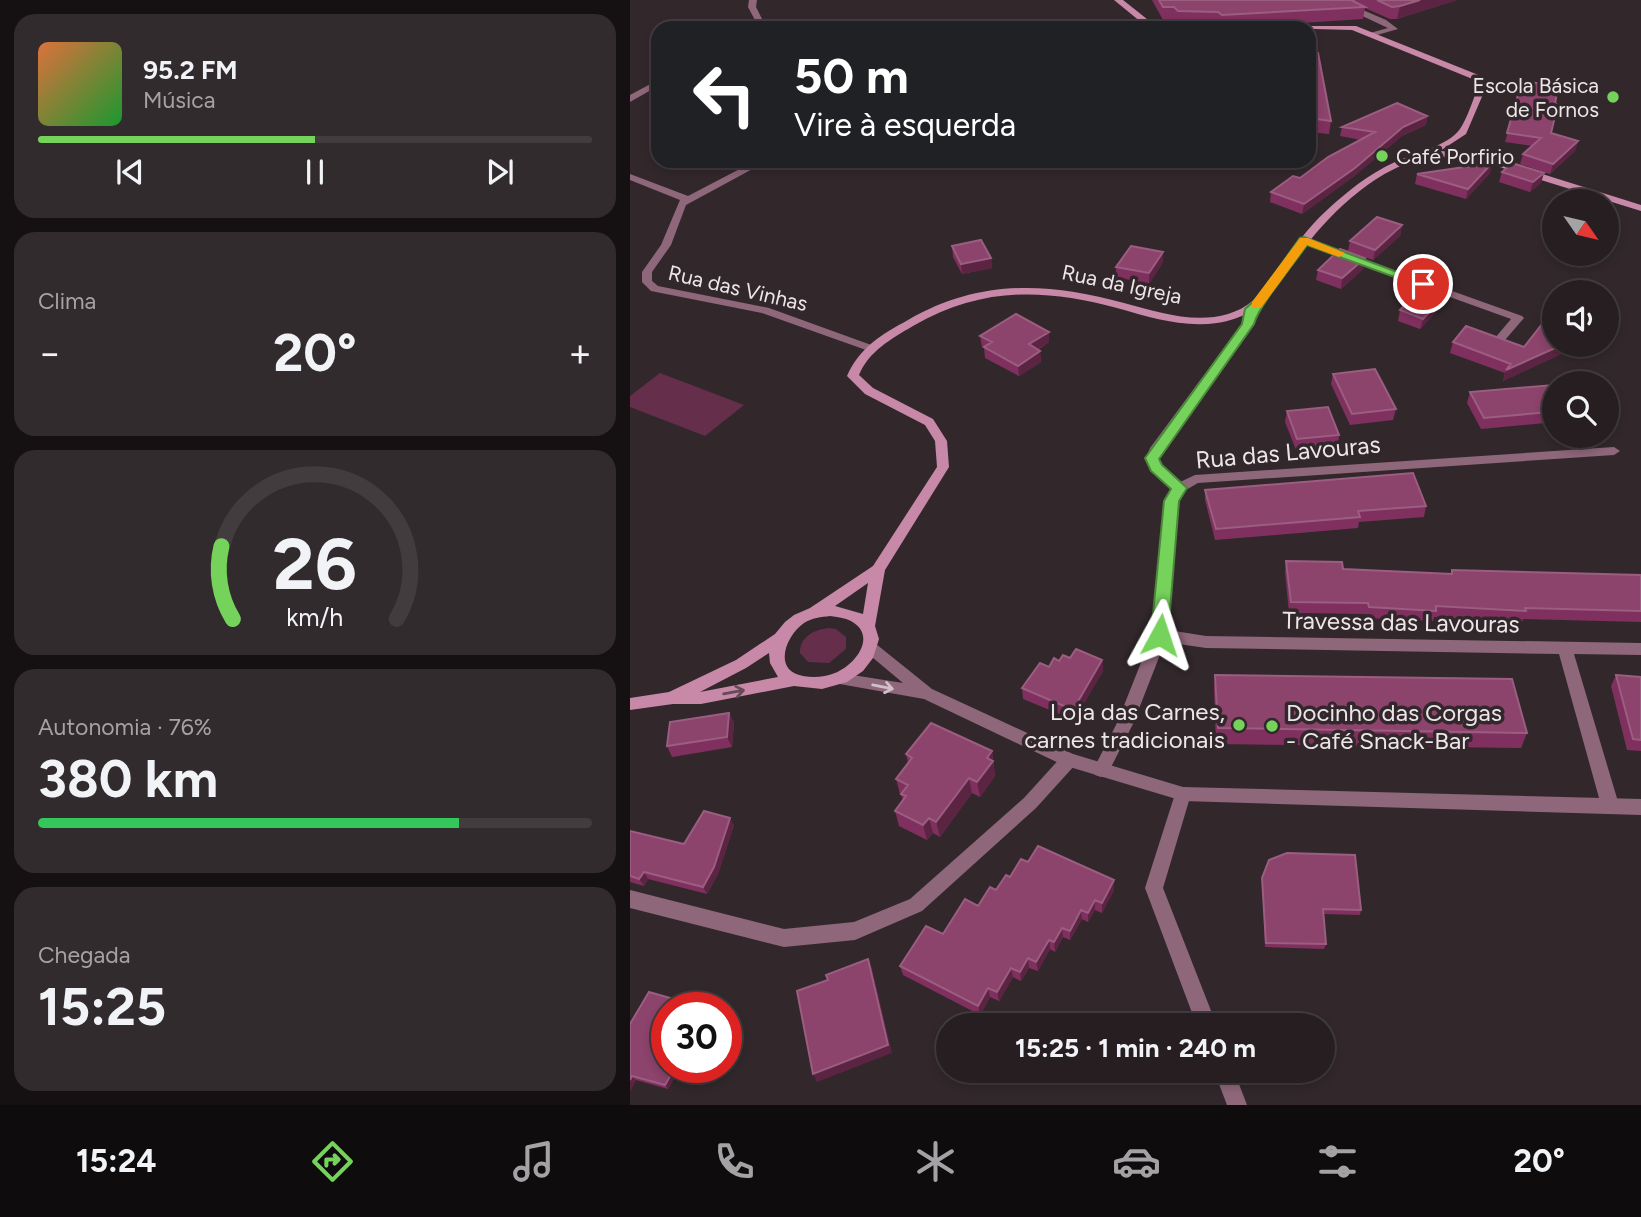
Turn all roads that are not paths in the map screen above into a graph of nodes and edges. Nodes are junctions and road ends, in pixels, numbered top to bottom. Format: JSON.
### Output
{"nodes":[{"id":1,"x":753,"y":0,"type":"edge"},
{"id":2,"x":1118,"y":0,"type":"edge"},
{"id":3,"x":1352,"y":0,"type":"edge"},
{"id":4,"x":759,"y":21,"type":"edge"},
{"id":5,"x":1145,"y":21,"type":"edge"},
{"id":6,"x":1316,"y":27,"type":"edge"},
{"id":7,"x":1373,"y":35,"type":"junction"},
{"id":8,"x":651,"y":86,"type":"edge"},
{"id":9,"x":630,"y":99,"type":"edge"},
{"id":10,"x":1464,"y":132,"type":"junction"},
{"id":11,"x":1428,"y":154,"type":"junction"},
{"id":12,"x":1474,"y":158,"type":"junction"},
{"id":13,"x":748,"y":168,"type":"edge"},
{"id":14,"x":630,"y":177,"type":"edge"},
{"id":15,"x":686,"y":199,"type":"junction"},
{"id":16,"x":1641,"y":208,"type":"edge"},
{"id":17,"x":1304,"y":241,"type":"junction"},
{"id":18,"x":1251,"y":309,"type":"junction"},
{"id":19,"x":1501,"y":338,"type":"edge"},
{"id":20,"x":870,"y":348,"type":"junction"},
{"id":21,"x":1614,"y":451,"type":"dead end"},
{"id":22,"x":1179,"y":488,"type":"junction"},
{"id":23,"x":877,"y":570,"type":"junction"},
{"id":24,"x":814,"y":612,"type":"junction"},
{"id":25,"x":868,"y":625,"type":"junction"},
{"id":26,"x":1160,"y":635,"type":"junction"},
{"id":27,"x":779,"y":639,"type":"junction"},
{"id":28,"x":871,"y":648,"type":"junction"},
{"id":29,"x":1565,"y":648,"type":"junction"},
{"id":30,"x":1641,"y":649,"type":"edge"},
{"id":31,"x":840,"y":679,"type":"junction"},
{"id":32,"x":793,"y":680,"type":"junction"},
{"id":33,"x":926,"y":693,"type":"junction"},
{"id":34,"x":673,"y":698,"type":"junction"},
{"id":35,"x":630,"y":704,"type":"edge"},
{"id":36,"x":1069,"y":760,"type":"junction"},
{"id":37,"x":1101,"y":770,"type":"junction"},
{"id":38,"x":1183,"y":794,"type":"junction"},
{"id":39,"x":1610,"y":805,"type":"junction"},
{"id":40,"x":1641,"y":807,"type":"edge"},
{"id":41,"x":630,"y":899,"type":"edge"},
{"id":42,"x":1202,"y":1013,"type":"edge"},
{"id":43,"x":1229,"y":1083,"type":"edge"},
{"id":44,"x":1237,"y":1105,"type":"edge"}],
"edges":[{"from":1,"to":4,"type":"street"},
{"from":2,"to":5,"type":"main road"},
{"from":3,"to":7,"type":"street"},
{"from":6,"to":7,"type":"main road"},
{"from":7,"to":10,"type":"main road"},
{"from":8,"to":9,"type":"street"},
{"from":10,"to":11,"type":"main road"},
{"from":10,"to":12,"type":"main road"},
{"from":11,"to":12,"type":"main road"},
{"from":11,"to":17,"type":"main road"},
{"from":12,"to":16,"type":"main road"},
{"from":13,"to":15,"type":"street"},
{"from":14,"to":15,"type":"street"},
{"from":15,"to":20,"type":"street","name":"Rua das Vinhas"},
{"from":17,"to":18,"type":"main road"},
{"from":17,"to":19,"type":"street"},
{"from":18,"to":20,"type":"main road","name":"Rua da Igreja"},
{"from":18,"to":22,"type":"street"},
{"from":20,"to":23,"type":"main road","name":"Rua da Igreja"},
{"from":21,"to":22,"type":"street","name":"Rua das Lavouras"},
{"from":22,"to":26,"type":"street","name":"Rua das Lavouras"},
{"from":23,"to":24,"type":"main road","name":"Rua da Igreja"},
{"from":23,"to":25,"type":"main road","name":"Rua da Igreja"},
{"from":24,"to":25,"type":"main road"},
{"from":24,"to":27,"type":"main road"},
{"from":25,"to":28,"type":"main road"},
{"from":26,"to":29,"type":"street","name":"Travessa das Lavouras"},
{"from":26,"to":37,"type":"street","name":"Rua das Lavouras"},
{"from":27,"to":32,"type":"main road"},
{"from":27,"to":34,"type":"main road"},
{"from":28,"to":31,"type":"main road"},
{"from":28,"to":33,"type":"street"},
{"from":29,"to":30,"type":"street","name":"Travessa das Lavouras"},
{"from":29,"to":39,"type":"street"},
{"from":31,"to":32,"type":"main road"},
{"from":31,"to":33,"type":"street","one_way":true},
{"from":34,"to":32,"type":"main road","one_way":true},
{"from":33,"to":36,"type":"street"},
{"from":34,"to":35,"type":"main road"},
{"from":36,"to":37,"type":"street"},
{"from":36,"to":41,"type":"street"},
{"from":37,"to":38,"type":"street"},
{"from":38,"to":39,"type":"street"},
{"from":38,"to":42,"type":"street"},
{"from":39,"to":40,"type":"street"},
{"from":43,"to":44,"type":"street"}]}
